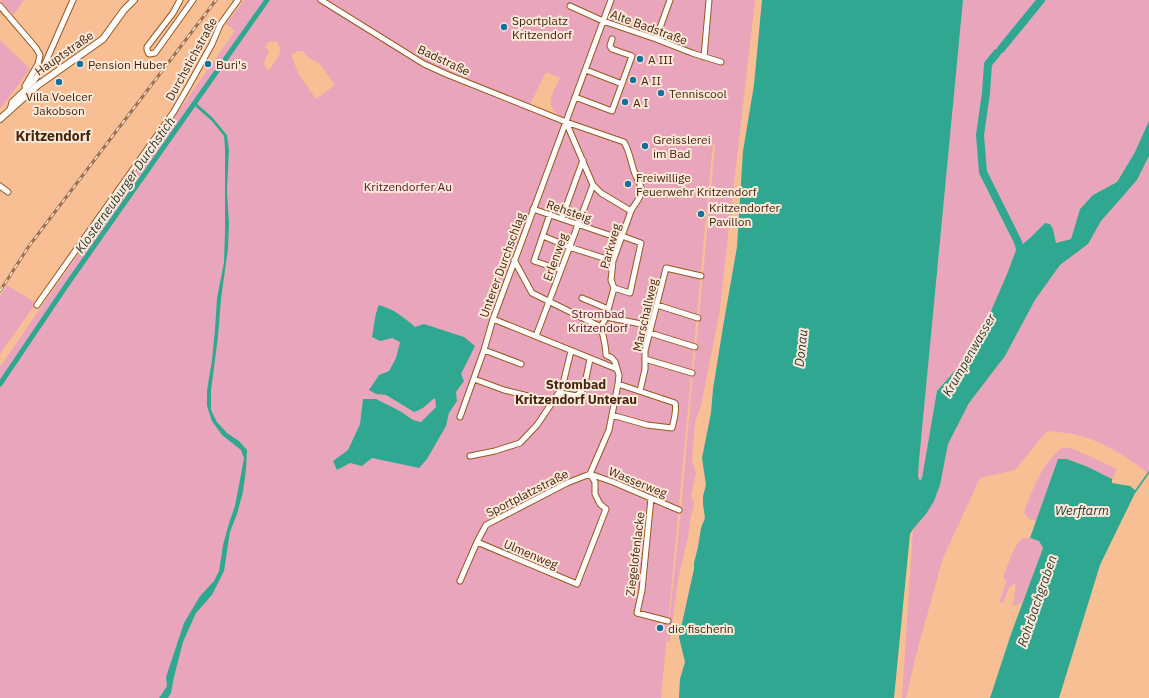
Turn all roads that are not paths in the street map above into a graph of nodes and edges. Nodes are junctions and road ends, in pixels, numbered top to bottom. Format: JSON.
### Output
{"nodes":[{"id":1,"x":73,"y":0,"type":"edge"},
{"id":2,"x":134,"y":0,"type":"edge"},
{"id":3,"x":180,"y":0,"type":"edge"},
{"id":4,"x":193,"y":0,"type":"edge"},
{"id":5,"x":238,"y":0,"type":"edge"},
{"id":6,"x":321,"y":0,"type":"edge"},
{"id":7,"x":611,"y":0,"type":"edge"},
{"id":8,"x":670,"y":0,"type":"edge"},
{"id":9,"x":709,"y":0,"type":"edge"},
{"id":10,"x":0,"y":6,"type":"edge"},
{"id":11,"x":570,"y":6,"type":"dead end"},
{"id":12,"x":603,"y":21,"type":"junction"},
{"id":13,"x":612,"y":39,"type":"dead end"},
{"id":14,"x":656,"y":39,"type":"junction"},
{"id":15,"x":704,"y":57,"type":"junction"},
{"id":16,"x":721,"y":62,"type":"dead end"},
{"id":17,"x":586,"y":70,"type":"junction"},
{"id":18,"x":622,"y":84,"type":"junction"},
{"id":19,"x":21,"y":94,"type":"junction"},
{"id":20,"x":575,"y":97,"type":"junction"},
{"id":21,"x":10,"y":110,"type":"junction"},
{"id":22,"x":0,"y":119,"type":"edge"},
{"id":23,"x":566,"y":122,"type":"junction"},
{"id":24,"x":583,"y":160,"type":"junction"},
{"id":25,"x":593,"y":185,"type":"junction"},
{"id":26,"x":0,"y":186,"type":"edge"},
{"id":27,"x":8,"y":192,"type":"dead end"},
{"id":28,"x":533,"y":209,"type":"junction"},
{"id":29,"x":631,"y":211,"type":"junction"},
{"id":30,"x":550,"y":214,"type":"junction"},
{"id":31,"x":562,"y":218,"type":"junction"},
{"id":32,"x":578,"y":224,"type":"junction"},
{"id":33,"x":543,"y":236,"type":"junction"},
{"id":34,"x":622,"y":237,"type":"junction"},
{"id":35,"x":570,"y":247,"type":"junction"},
{"id":36,"x":514,"y":260,"type":"junction"},
{"id":37,"x":613,"y":261,"type":"junction"},
{"id":38,"x":561,"y":270,"type":"junction"},
{"id":39,"x":701,"y":276,"type":"dead end"},
{"id":40,"x":614,"y":288,"type":"junction"},
{"id":41,"x":582,"y":298,"type":"dead end"},
{"id":42,"x":549,"y":302,"type":"junction"},
{"id":43,"x":37,"y":305,"type":"dead end"},
{"id":44,"x":657,"y":305,"type":"junction"},
{"id":45,"x":608,"y":309,"type":"junction"},
{"id":46,"x":606,"y":317,"type":"junction"},
{"id":47,"x":492,"y":318,"type":"junction"},
{"id":48,"x":698,"y":318,"type":"dead end"},
{"id":49,"x":651,"y":326,"type":"junction"},
{"id":50,"x":602,"y":327,"type":"junction"},
{"id":51,"x":650,"y":333,"type":"junction"},
{"id":52,"x":536,"y":336,"type":"junction"},
{"id":53,"x":695,"y":348,"type":"dead end"},
{"id":54,"x":484,"y":350,"type":"junction"},
{"id":55,"x":571,"y":350,"type":"junction"},
{"id":56,"x":590,"y":359,"type":"junction"},
{"id":57,"x":645,"y":359,"type":"junction"},
{"id":58,"x":521,"y":364,"type":"dead end"},
{"id":59,"x":617,"y":369,"type":"junction"},
{"id":60,"x":692,"y":373,"type":"dead end"},
{"id":61,"x":474,"y":379,"type":"junction"},
{"id":62,"x":618,"y":384,"type":"junction"},
{"id":63,"x":640,"y":391,"type":"junction"},
{"id":64,"x":560,"y":393,"type":"junction"},
{"id":65,"x":553,"y":402,"type":"junction"},
{"id":66,"x":612,"y":415,"type":"junction"},
{"id":67,"x":460,"y":417,"type":"dead end"},
{"id":68,"x":470,"y":456,"type":"dead end"},
{"id":69,"x":590,"y":474,"type":"junction"},
{"id":70,"x":651,"y":498,"type":"junction"},
{"id":71,"x":679,"y":510,"type":"dead end"},
{"id":72,"x":477,"y":542,"type":"junction"},
{"id":73,"x":460,"y":581,"type":"dead end"},
{"id":74,"x":668,"y":620,"type":"dead end"}],
"edges":[{"from":1,"to":19,"type":"street"},
{"from":2,"to":21,"type":"main road","name":"Hauptstraße"},
{"from":3,"to":4,"type":"street"},
{"from":5,"to":43,"type":"street","name":"Durchstichstraße"},
{"from":6,"to":23,"type":"street","name":"Badstraße"},
{"from":7,"to":12,"type":"street","name":"Unterer Durchschlag"},
{"from":8,"to":14,"type":"street"},
{"from":9,"to":15,"type":"street"},
{"from":10,"to":19,"type":"street"},
{"from":11,"to":12,"type":"street","name":"Alte Badstraße"},
{"from":12,"to":14,"type":"street","name":"Alte Badstraße"},
{"from":12,"to":17,"type":"street","name":"Unterer Durchschlag"},
{"from":13,"to":18,"type":"street"},
{"from":14,"to":15,"type":"street","name":"Alte Badstraße"},
{"from":15,"to":16,"type":"street","name":"Alte Badstraße"},
{"from":17,"to":18,"type":"street"},
{"from":17,"to":20,"type":"street","name":"Unterer Durchschlag"},
{"from":18,"to":20,"type":"street"},
{"from":19,"to":21,"type":"street"},
{"from":20,"to":23,"type":"street","name":"Unterer Durchschlag"},
{"from":21,"to":22,"type":"main road","name":"Hauptstraße"},
{"from":23,"to":24,"type":"street"},
{"from":23,"to":28,"type":"street","name":"Unterer Durchschlag"},
{"from":23,"to":29,"type":"street","name":"Badstraße"},
{"from":24,"to":25,"type":"street"},
{"from":24,"to":31,"type":"street"},
{"from":25,"to":29,"type":"street"},
{"from":25,"to":32,"type":"street","name":"Erlenweg"},
{"from":26,"to":27,"type":"street"},
{"from":28,"to":30,"type":"street","name":"Rehsteig"},
{"from":28,"to":36,"type":"street","name":"Unterer Durchschlag"},
{"from":29,"to":34,"type":"street","name":"Parkweg"},
{"from":30,"to":31,"type":"street","name":"Rehsteig"},
{"from":30,"to":33,"type":"street"},
{"from":31,"to":32,"type":"street","name":"Rehsteig"},
{"from":32,"to":34,"type":"street","name":"Rehsteig"},
{"from":32,"to":35,"type":"street","name":"Erlenweg"},
{"from":33,"to":35,"type":"street"},
{"from":33,"to":38,"type":"street"},
{"from":34,"to":37,"type":"street","name":"Parkweg"},
{"from":34,"to":40,"type":"street","name":"Rehsteig"},
{"from":35,"to":37,"type":"street"},
{"from":35,"to":38,"type":"street","name":"Erlenweg"},
{"from":36,"to":42,"type":"street"},
{"from":36,"to":47,"type":"street","name":"Unterer Durchschlag"},
{"from":37,"to":40,"type":"street","name":"Parkweg"},
{"from":38,"to":42,"type":"street","name":"Erlenweg"},
{"from":39,"to":44,"type":"street","name":"Marschallweg"},
{"from":40,"to":45,"type":"street","name":"Parkweg"},
{"from":41,"to":45,"type":"street"},
{"from":42,"to":50,"type":"street"},
{"from":42,"to":52,"type":"street","name":"Erlenweg"},
{"from":44,"to":48,"type":"street"},
{"from":44,"to":49,"type":"street","name":"Marschallweg"},
{"from":45,"to":46,"type":"street","name":"Parkweg"},
{"from":46,"to":49,"type":"street"},
{"from":46,"to":50,"type":"street","name":"Parkweg"},
{"from":47,"to":52,"type":"street"},
{"from":47,"to":54,"type":"street","name":"Unterer Durchschlag"},
{"from":49,"to":51,"type":"street","name":"Marschallweg"},
{"from":50,"to":59,"type":"street"},
{"from":51,"to":53,"type":"street"},
{"from":51,"to":57,"type":"street","name":"Marschallweg"},
{"from":52,"to":55,"type":"street"},
{"from":54,"to":58,"type":"street"},
{"from":54,"to":61,"type":"street","name":"Unterer Durchschlag"},
{"from":55,"to":56,"type":"street"},
{"from":55,"to":64,"type":"street"},
{"from":56,"to":59,"type":"street"},
{"from":56,"to":64,"type":"street"},
{"from":57,"to":60,"type":"street"},
{"from":57,"to":63,"type":"street","name":"Marschallweg"},
{"from":59,"to":62,"type":"street"},
{"from":61,"to":65,"type":"street"},
{"from":61,"to":67,"type":"street","name":"Unterer Durchschlag"},
{"from":62,"to":63,"type":"street"},
{"from":62,"to":66,"type":"street"},
{"from":63,"to":66,"type":"street"},
{"from":64,"to":65,"type":"street"},
{"from":65,"to":68,"type":"street"},
{"from":66,"to":69,"type":"street"},
{"from":69,"to":70,"type":"street","name":"Wasserweg"},
{"from":69,"to":72,"type":"street","name":"Sportplatzstraße"},
{"from":69,"to":72,"type":"street","name":"Ulmenweg"},
{"from":70,"to":71,"type":"street","name":"Wasserweg"},
{"from":70,"to":74,"type":"street","name":"Ziegelofenlacke"},
{"from":72,"to":73,"type":"street","name":"Sportplatzstraße"}]}
